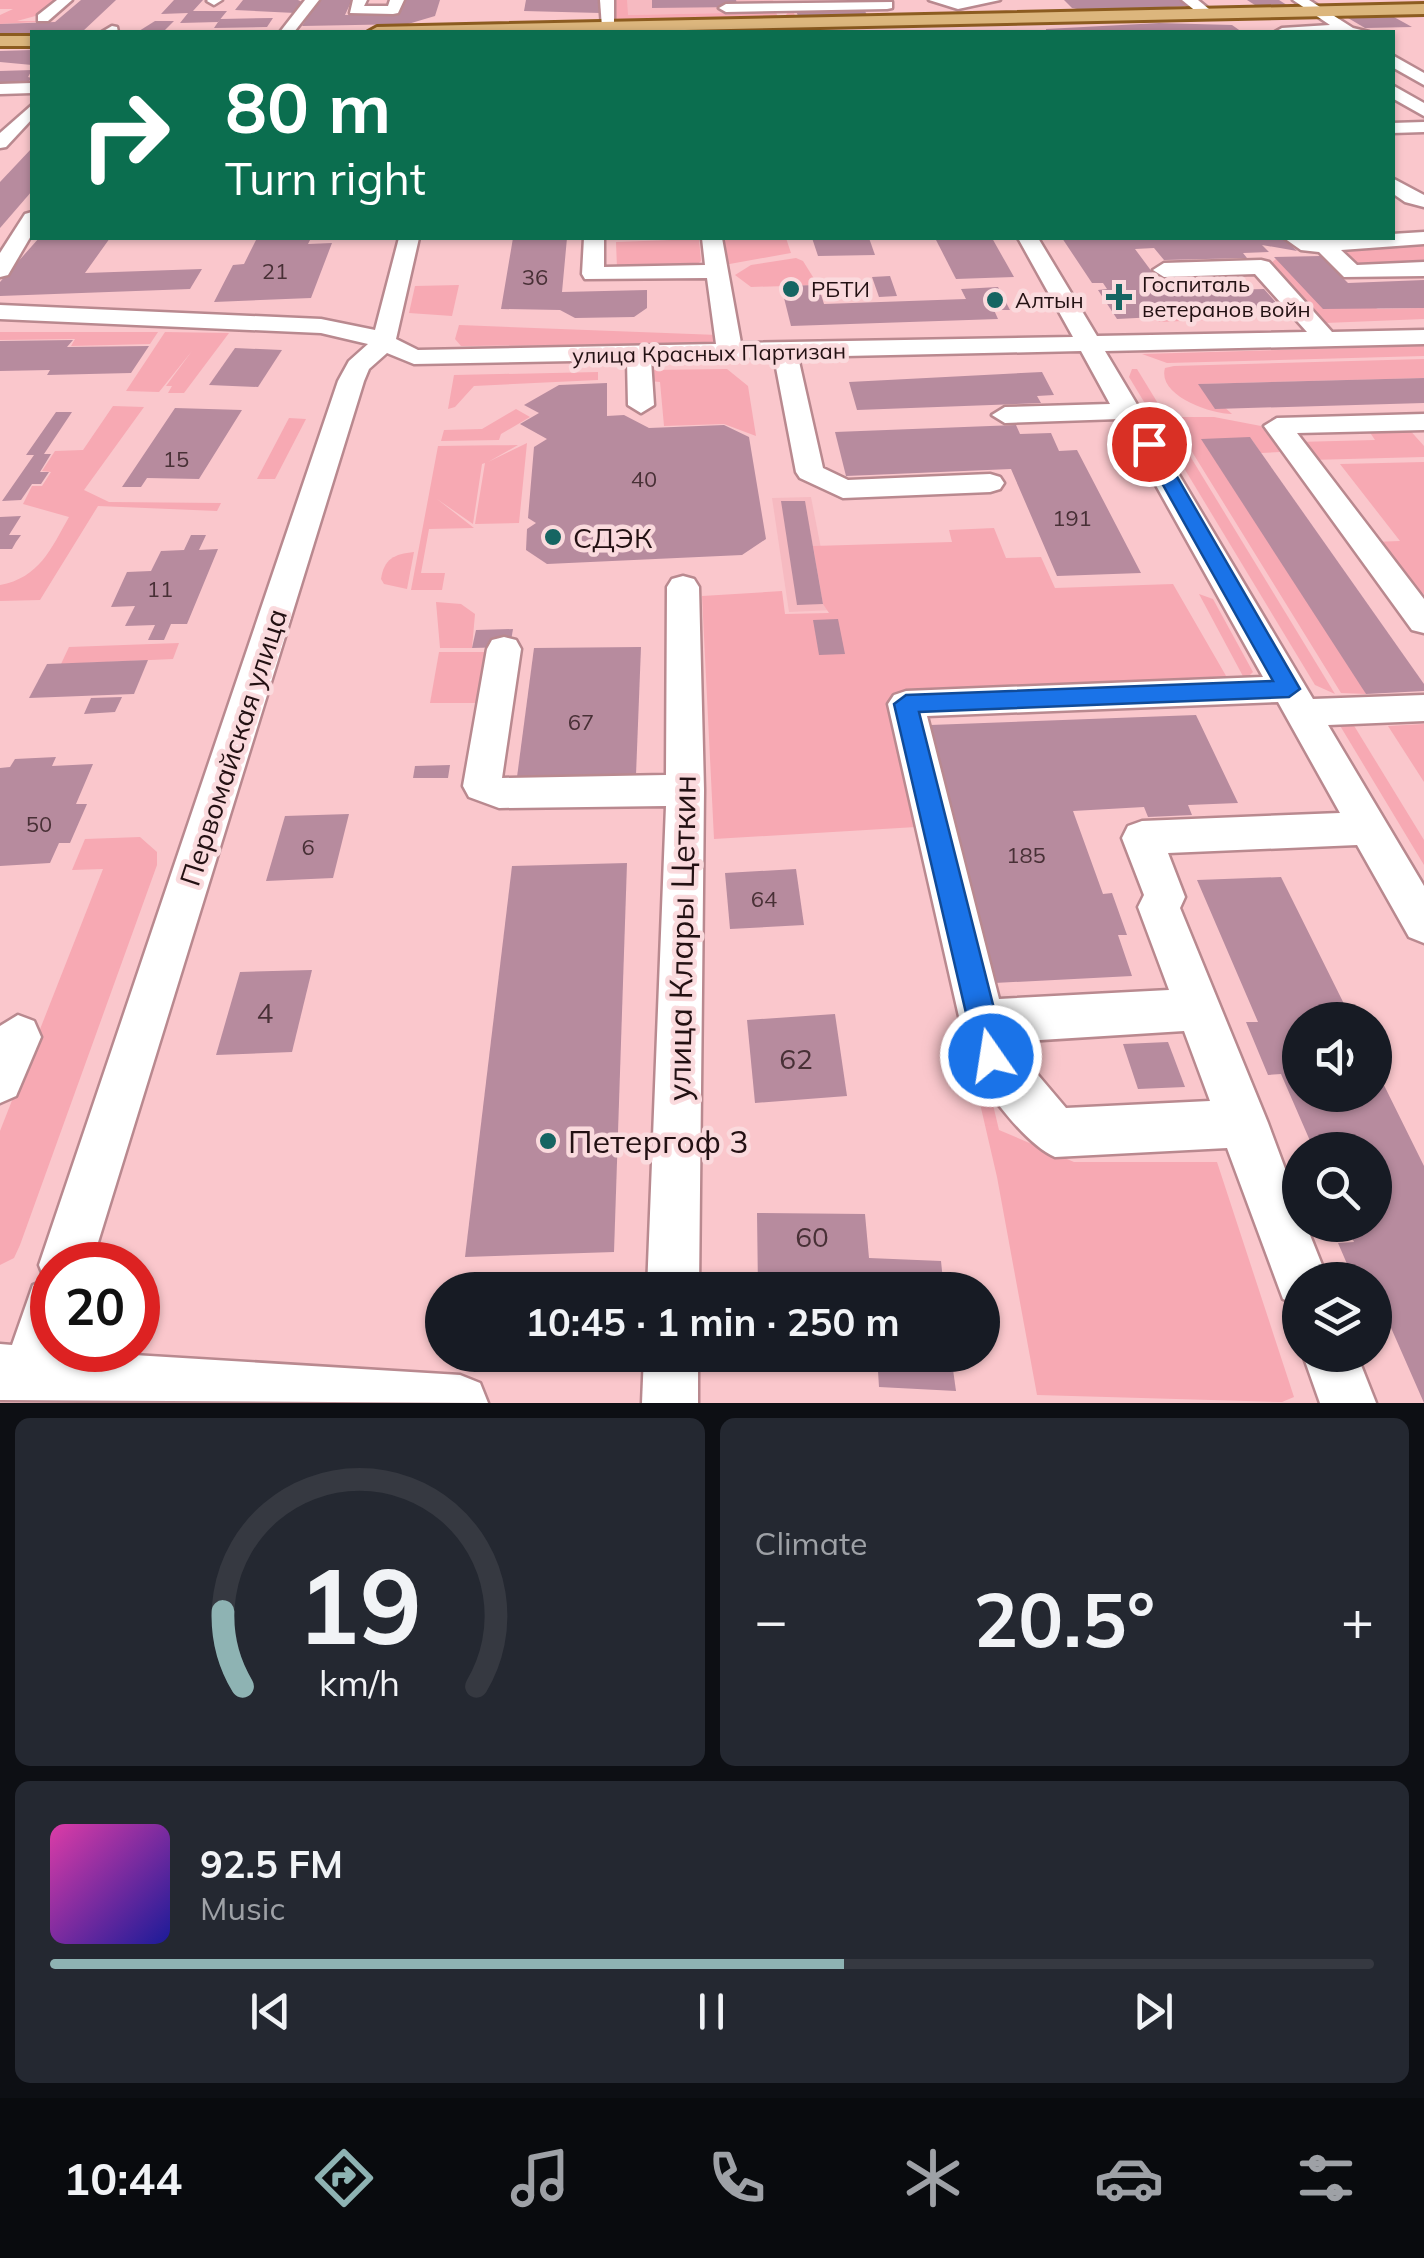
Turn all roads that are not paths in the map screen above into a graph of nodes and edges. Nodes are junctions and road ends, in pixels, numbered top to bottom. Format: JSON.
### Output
{"nodes":[{"id":1,"x":65,"y":0,"type":"edge"},
{"id":2,"x":312,"y":0,"type":"edge"},
{"id":3,"x":360,"y":0,"type":"edge"},
{"id":4,"x":397,"y":0,"type":"edge"},
{"id":5,"x":607,"y":0,"type":"edge"},
{"id":6,"x":936,"y":0,"type":"edge"},
{"id":7,"x":993,"y":0,"type":"edge"},
{"id":8,"x":1189,"y":0,"type":"edge"},
{"id":9,"x":1300,"y":0,"type":"edge"},
{"id":10,"x":726,"y":8,"type":"dead end"},
{"id":11,"x":1424,"y":9,"type":"edge"},
{"id":12,"x":1317,"y":11,"type":"junction"},
{"id":13,"x":1208,"y":14,"type":"junction"},
{"id":14,"x":893,"y":15,"type":"edge"},
{"id":15,"x":43,"y":18,"type":"dead end"},
{"id":16,"x":471,"y":25,"type":"edge"},
{"id":17,"x":609,"y":27,"type":"junction"},
{"id":18,"x":290,"y":30,"type":"edge"},
{"id":19,"x":404,"y":30,"type":"edge"},
{"id":20,"x":580,"y":30,"type":"edge"},
{"id":21,"x":1346,"y":30,"type":"edge"},
{"id":22,"x":30,"y":40,"type":"edge"},
{"id":23,"x":0,"y":41,"type":"edge"},
{"id":24,"x":1395,"y":62,"type":"edge"},
{"id":25,"x":1424,"y":80,"type":"edge"},
{"id":26,"x":30,"y":88,"type":"edge"},
{"id":27,"x":0,"y":89,"type":"edge"},
{"id":28,"x":1395,"y":92,"type":"edge"},
{"id":29,"x":1424,"y":111,"type":"edge"},
{"id":30,"x":30,"y":112,"type":"edge"},
{"id":31,"x":1424,"y":127,"type":"edge"},
{"id":32,"x":1395,"y":128,"type":"edge"},
{"id":33,"x":30,"y":135,"type":"edge"},
{"id":34,"x":4,"y":139,"type":"edge"},
{"id":35,"x":30,"y":221,"type":"edge"},
{"id":36,"x":1424,"y":238,"type":"edge"},
{"id":37,"x":409,"y":240,"type":"edge"},
{"id":38,"x":594,"y":240,"type":"edge"},
{"id":39,"x":712,"y":240,"type":"edge"},
{"id":40,"x":1029,"y":240,"type":"edge"},
{"id":41,"x":1297,"y":240,"type":"edge"},
{"id":42,"x":1324,"y":245,"type":"junction"},
{"id":43,"x":1424,"y":269,"type":"edge"},
{"id":44,"x":0,"y":270,"type":"edge"},
{"id":45,"x":1164,"y":270,"type":"dead end"},
{"id":46,"x":718,"y":271,"type":"junction"},
{"id":47,"x":0,"y":312,"type":"edge"},
{"id":48,"x":1424,"y":337,"type":"edge"},
{"id":49,"x":1326,"y":340,"type":"junction"},
{"id":50,"x":383,"y":344,"type":"junction"},
{"id":51,"x":1093,"y":346,"type":"junction"},
{"id":52,"x":732,"y":353,"type":"junction"},
{"id":53,"x":639,"y":355,"type":"junction"},
{"id":54,"x":786,"y":360,"type":"junction"},
{"id":55,"x":641,"y":404,"type":"dead end"},
{"id":56,"x":1131,"y":411,"type":"junction"},
{"id":57,"x":1005,"y":415,"type":"dead end"},
{"id":58,"x":1424,"y":422,"type":"edge"},
{"id":59,"x":789,"y":474,"type":"dead end"},
{"id":60,"x":990,"y":483,"type":"dead end"},
{"id":61,"x":684,"y":587,"type":"dead end"},
{"id":62,"x":1424,"y":622,"type":"edge"},
{"id":63,"x":504,"y":649,"type":"dead end"},
{"id":64,"x":1296,"y":701,"type":"junction"},
{"id":65,"x":1424,"y":708,"type":"edge"},
{"id":66,"x":685,"y":790,"type":"junction"},
{"id":67,"x":1368,"y":828,"type":"junction"},
{"id":68,"x":1424,"y":924,"type":"edge"},
{"id":69,"x":1199,"y":1009,"type":"junction"},
{"id":70,"x":984,"y":1022,"type":"junction"},
{"id":71,"x":18,"y":1037,"type":"dead end"},
{"id":72,"x":0,"y":1080,"type":"edge"},
{"id":73,"x":1244,"y":1123,"type":"junction"},
{"id":74,"x":72,"y":1242,"type":"edge"},
{"id":75,"x":1295,"y":1262,"type":"edge"},
{"id":76,"x":673,"y":1272,"type":"edge"},
{"id":77,"x":30,"y":1345,"type":"edge"},
{"id":78,"x":671,"y":1372,"type":"edge"},
{"id":79,"x":1336,"y":1372,"type":"edge"},
{"id":80,"x":15,"y":1373,"type":"edge"},
{"id":81,"x":184,"y":1394,"type":"edge"},
{"id":82,"x":460,"y":1403,"type":"edge"},
{"id":83,"x":670,"y":1403,"type":"edge"},
{"id":84,"x":1348,"y":1403,"type":"edge"}],
"edges":[{"from":1,"to":15,"type":"street"},
{"from":2,"to":18,"type":"street"},
{"from":3,"to":4,"type":"street"},
{"from":5,"to":17,"type":"street"},
{"from":6,"to":7,"type":"street"},
{"from":8,"to":13,"type":"street"},
{"from":9,"to":12,"type":"street"},
{"from":10,"to":14,"type":"street"},
{"from":11,"to":12,"type":"main road"},
{"from":12,"to":13,"type":"main road"},
{"from":12,"to":21,"type":"street"},
{"from":13,"to":14,"type":"main road"},
{"from":14,"to":17,"type":"main road"},
{"from":16,"to":19,"type":"main road"},
{"from":16,"to":20,"type":"main road"},
{"from":17,"to":20,"type":"main road"},
{"from":22,"to":23,"type":"main road"},
{"from":24,"to":25,"type":"street"},
{"from":26,"to":27,"type":"street"},
{"from":28,"to":29,"type":"street"},
{"from":30,"to":34,"type":"street"},
{"from":31,"to":32,"type":"street"},
{"from":33,"to":34,"type":"street"},
{"from":35,"to":44,"type":"street"},
{"from":36,"to":42,"type":"street"},
{"from":37,"to":50,"type":"street","name":"Первомайская улица"},
{"from":38,"to":46,"type":"street"},
{"from":39,"to":46,"type":"street"},
{"from":40,"to":51,"type":"street"},
{"from":41,"to":42,"type":"street"},
{"from":42,"to":43,"type":"street"},
{"from":45,"to":49,"type":"street"},
{"from":46,"to":52,"type":"street"},
{"from":47,"to":50,"type":"street","name":"улица Красных Партизан"},
{"from":48,"to":49,"type":"street"},
{"from":49,"to":51,"type":"street"},
{"from":50,"to":53,"type":"street","name":"улица Красных Партизан"},
{"from":50,"to":74,"type":"street","name":"Первомайская улица"},
{"from":51,"to":54,"type":"street","name":"улица Красных Партизан"},
{"from":51,"to":56,"type":"street"},
{"from":52,"to":53,"type":"street","name":"улица Красных Партизан"},
{"from":52,"to":54,"type":"street","name":"улица Красных Партизан"},
{"from":52,"to":59,"type":"street"},
{"from":53,"to":55,"type":"street"},
{"from":54,"to":60,"type":"street"},
{"from":56,"to":57,"type":"street"},
{"from":56,"to":64,"type":"street"},
{"from":58,"to":62,"type":"street"},
{"from":61,"to":66,"type":"street","name":"улица Клары Цеткин"},
{"from":63,"to":66,"type":"street"},
{"from":64,"to":65,"type":"street"},
{"from":64,"to":67,"type":"street"},
{"from":64,"to":70,"type":"street"},
{"from":66,"to":76,"type":"street","name":"улица Клары Цеткин"},
{"from":67,"to":68,"type":"street"},
{"from":67,"to":69,"type":"street"},
{"from":69,"to":70,"type":"street"},
{"from":69,"to":73,"type":"street"},
{"from":70,"to":73,"type":"street"},
{"from":71,"to":72,"type":"street"},
{"from":73,"to":75,"type":"street"},
{"from":77,"to":80,"type":"street"},
{"from":78,"to":83,"type":"street"},
{"from":79,"to":84,"type":"street"},
{"from":80,"to":81,"type":"street"},
{"from":81,"to":82,"type":"street"}]}
